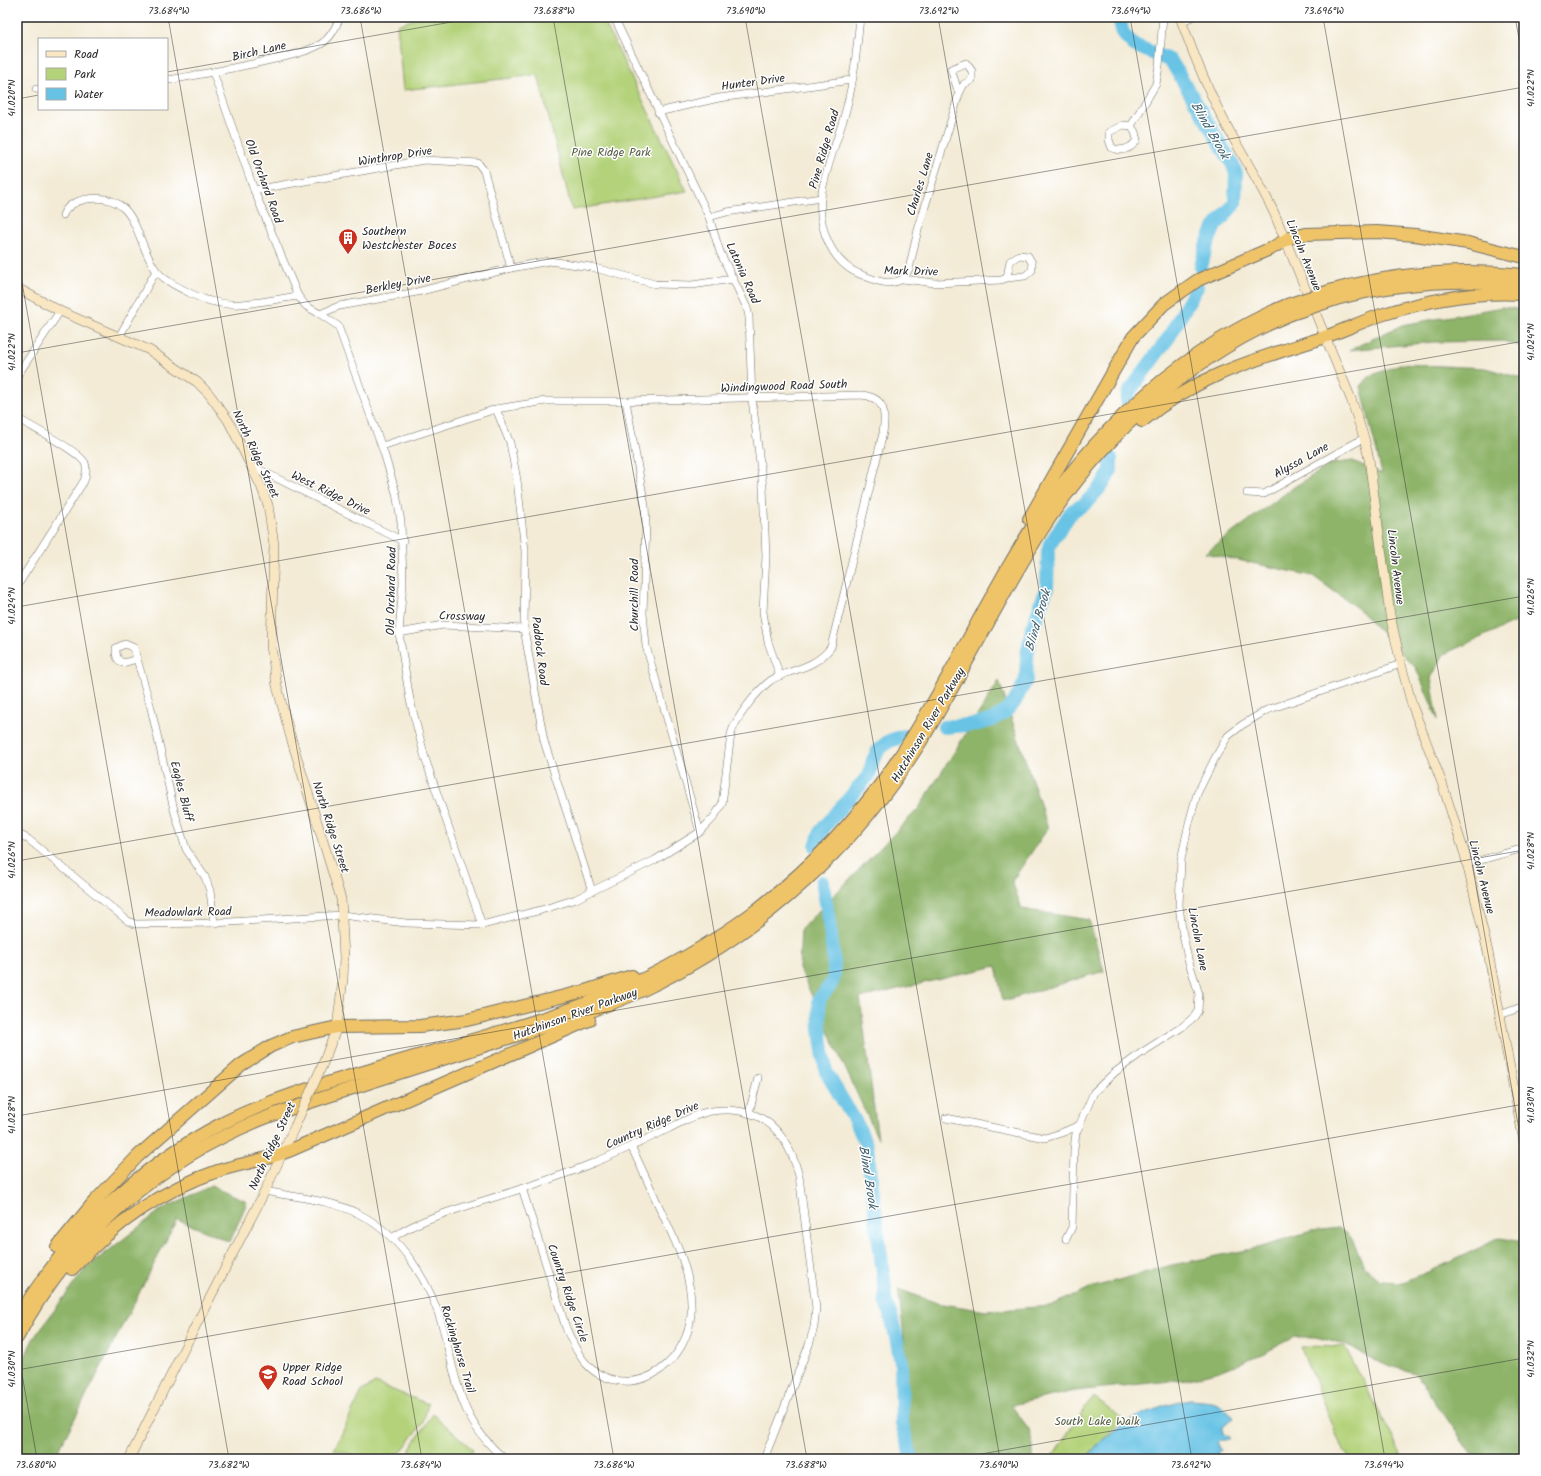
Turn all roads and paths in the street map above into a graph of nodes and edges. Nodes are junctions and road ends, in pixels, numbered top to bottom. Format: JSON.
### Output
{"nodes":[{"id":1,"x":340,"y":17,"type":"edge"},
{"id":2,"x":614,"y":17,"type":"edge"},
{"id":3,"x":860,"y":17,"type":"edge"},
{"id":4,"x":1163,"y":17,"type":"edge"},
{"id":5,"x":1192,"y":17,"type":"edge"},
{"id":6,"x":1181,"y":19,"type":"edge"},
{"id":7,"x":213,"y":72,"type":"junction"},
{"id":8,"x":168,"y":80,"type":"edge"},
{"id":9,"x":852,"y":80,"type":"junction"},
{"id":10,"x":959,"y":94,"type":"dead end"},
{"id":11,"x":658,"y":112,"type":"junction"},
{"id":12,"x":1132,"y":126,"type":"dead end"},
{"id":13,"x":254,"y":190,"type":"junction"},
{"id":14,"x":821,"y":198,"type":"junction"},
{"id":15,"x":63,"y":215,"type":"dead end"},
{"id":16,"x":709,"y":217,"type":"junction"},
{"id":17,"x":1285,"y":240,"type":"junction"},
{"id":18,"x":1524,"y":257,"type":"edge"},
{"id":19,"x":511,"y":268,"type":"junction"},
{"id":20,"x":156,"y":271,"type":"junction"},
{"id":21,"x":1524,"y":275,"type":"edge"},
{"id":22,"x":1007,"y":278,"type":"dead end"},
{"id":23,"x":733,"y":279,"type":"junction"},
{"id":24,"x":903,"y":280,"type":"junction"},
{"id":25,"x":1524,"y":285,"type":"edge"},
{"id":26,"x":17,"y":288,"type":"edge"},
{"id":27,"x":1334,"y":294,"type":"junction"},
{"id":28,"x":1524,"y":294,"type":"edge"},
{"id":29,"x":298,"y":296,"type":"junction"},
{"id":30,"x":60,"y":310,"type":"junction"},
{"id":31,"x":1289,"y":310,"type":"junction"},
{"id":32,"x":320,"y":314,"type":"junction"},
{"id":33,"x":120,"y":337,"type":"junction"},
{"id":34,"x":1325,"y":337,"type":"junction"},
{"id":35,"x":17,"y":376,"type":"edge"},
{"id":36,"x":752,"y":398,"type":"junction"},
{"id":37,"x":626,"y":401,"type":"junction"},
{"id":38,"x":496,"y":409,"type":"junction"},
{"id":39,"x":17,"y":418,"type":"edge"},
{"id":40,"x":1364,"y":438,"type":"junction"},
{"id":41,"x":382,"y":446,"type":"junction"},
{"id":42,"x":250,"y":465,"type":"junction"},
{"id":43,"x":1070,"y":489,"type":"junction"},
{"id":44,"x":1247,"y":493,"type":"dead end"},
{"id":45,"x":403,"y":541,"type":"junction"},
{"id":46,"x":17,"y":586,"type":"edge"},
{"id":47,"x":981,"y":617,"type":"junction"},
{"id":48,"x":524,"y":629,"type":"junction"},
{"id":49,"x":399,"y":633,"type":"junction"},
{"id":50,"x":137,"y":659,"type":"dead end"},
{"id":51,"x":1401,"y":664,"type":"junction"},
{"id":52,"x":780,"y":676,"type":"junction"},
{"id":53,"x":700,"y":832,"type":"junction"},
{"id":54,"x":17,"y":833,"type":"edge"},
{"id":55,"x":1524,"y":848,"type":"edge"},
{"id":56,"x":1467,"y":864,"type":"junction"},
{"id":57,"x":592,"y":891,"type":"junction"},
{"id":58,"x":342,"y":915,"type":"junction"},
{"id":59,"x":214,"y":924,"type":"junction"},
{"id":60,"x":482,"y":925,"type":"junction"},
{"id":61,"x":730,"y":928,"type":"junction"},
{"id":62,"x":692,"y":964,"type":"junction"},
{"id":63,"x":1524,"y":1006,"type":"edge"},
{"id":64,"x":1500,"y":1015,"type":"junction"},
{"id":65,"x":337,"y":1026,"type":"junction"},
{"id":66,"x":758,"y":1078,"type":"dead end"},
{"id":67,"x":749,"y":1113,"type":"junction"},
{"id":68,"x":946,"y":1118,"type":"dead end"},
{"id":69,"x":1080,"y":1125,"type":"junction"},
{"id":70,"x":1524,"y":1142,"type":"edge"},
{"id":71,"x":631,"y":1146,"type":"junction"},
{"id":72,"x":282,"y":1153,"type":"junction"},
{"id":73,"x":522,"y":1188,"type":"junction"},
{"id":74,"x":265,"y":1191,"type":"junction"},
{"id":75,"x":392,"y":1238,"type":"junction"},
{"id":76,"x":1066,"y":1239,"type":"dead end"},
{"id":77,"x":17,"y":1308,"type":"edge"},
{"id":78,"x":17,"y":1319,"type":"edge"},
{"id":79,"x":17,"y":1338,"type":"edge"},
{"id":80,"x":17,"y":1344,"type":"edge"},
{"id":81,"x":130,"y":1459,"type":"edge"},
{"id":82,"x":505,"y":1459,"type":"edge"},
{"id":83,"x":764,"y":1459,"type":"edge"}],
"edges":[{"from":1,"to":7,"type":"street","name":"Birch Lane"},
{"from":2,"to":11,"type":"street","name":"Latonia Road"},
{"from":3,"to":9,"type":"street","name":"Pine Ridge Road"},
{"from":4,"to":12,"type":"street"},
{"from":5,"to":6,"type":"street"},
{"from":6,"to":17,"type":"street","name":"Lincoln Avenue"},
{"from":7,"to":8,"type":"street","name":"Birch Lane"},
{"from":7,"to":13,"type":"street","name":"Old Orchard Road"},
{"from":9,"to":11,"type":"street","name":"Hunter Drive"},
{"from":9,"to":14,"type":"street","name":"Pine Ridge Road"},
{"from":10,"to":24,"type":"street","name":"Charles Lane"},
{"from":11,"to":16,"type":"street","name":"Latonia Road"},
{"from":13,"to":19,"type":"street","name":"Winthrop Drive"},
{"from":13,"to":29,"type":"street","name":"Old Orchard Road"},
{"from":14,"to":16,"type":"street","name":"Pine Ridge Road"},
{"from":14,"to":24,"type":"street","name":"Mark Drive"},
{"from":15,"to":20,"type":"street"},
{"from":16,"to":23,"type":"street","name":"Latonia Road"},
{"from":17,"to":18,"type":"highway"},
{"from":17,"to":34,"type":"street","name":"Lincoln Avenue"},
{"from":17,"to":47,"type":"highway"},
{"from":19,"to":23,"type":"street","name":"Berkley Drive"},
{"from":19,"to":32,"type":"street","name":"Berkley Drive"},
{"from":20,"to":29,"type":"street"},
{"from":20,"to":33,"type":"street"},
{"from":21,"to":27,"type":"highway","name":"Hutchinson River Parkway"},
{"from":22,"to":24,"type":"street","name":"Mark Drive"},
{"from":23,"to":36,"type":"street","name":"Latonia Road"},
{"from":25,"to":27,"type":"highway","name":"Hutchinson River Parkway"},
{"from":26,"to":30,"type":"street","name":"North Ridge Street"},
{"from":27,"to":31,"type":"highway","name":"Hutchinson River Parkway","bridge":true},
{"from":28,"to":34,"type":"highway"},
{"from":29,"to":32,"type":"street"},
{"from":30,"to":33,"type":"street","name":"North Ridge Street"},
{"from":30,"to":35,"type":"street"},
{"from":31,"to":43,"type":"highway","name":"Hutchinson River Parkway"},
{"from":31,"to":47,"type":"highway","name":"Hutchinson River Parkway"},
{"from":32,"to":41,"type":"street","name":"Old Orchard Road"},
{"from":33,"to":42,"type":"street","name":"North Ridge Street"},
{"from":34,"to":40,"type":"street","name":"Lincoln Avenue"},
{"from":34,"to":43,"type":"highway"},
{"from":36,"to":37,"type":"street","name":"Windingwood Road South"},
{"from":36,"to":52,"type":"street","name":"Latonia Road"},
{"from":36,"to":52,"type":"street","name":"Windingwood Road South"},
{"from":37,"to":38,"type":"street","name":"Windingwood Road South"},
{"from":37,"to":53,"type":"street","name":"Churchill Road"},
{"from":38,"to":41,"type":"street","name":"Windingwood Road South"},
{"from":38,"to":48,"type":"street","name":"Paddock Road"},
{"from":39,"to":46,"type":"street"},
{"from":40,"to":44,"type":"street","name":"Alyssa Lane"},
{"from":40,"to":51,"type":"street","name":"Lincoln Avenue"},
{"from":41,"to":45,"type":"street","name":"Old Orchard Road"},
{"from":42,"to":45,"type":"street","name":"West Ridge Drive"},
{"from":42,"to":58,"type":"street","name":"North Ridge Street"},
{"from":43,"to":62,"type":"highway","name":"Hutchinson River Parkway"},
{"from":45,"to":49,"type":"street","name":"Old Orchard Road"},
{"from":47,"to":61,"type":"highway","name":"Hutchinson River Parkway"},
{"from":48,"to":49,"type":"street","name":"Crossway"},
{"from":48,"to":57,"type":"street","name":"Paddock Road"},
{"from":49,"to":60,"type":"street","name":"Old Orchard Road"},
{"from":50,"to":59,"type":"street","name":"Eagles Bluff"},
{"from":51,"to":56,"type":"street","name":"Lincoln Avenue"},
{"from":51,"to":69,"type":"street","name":"Lincoln Lane"},
{"from":52,"to":53,"type":"street","name":"Meadowlark Road"},
{"from":53,"to":57,"type":"street","name":"Meadowlark Road"},
{"from":54,"to":59,"type":"street","name":"Meadowlark Road"},
{"from":55,"to":56,"type":"street"},
{"from":56,"to":64,"type":"street","name":"Lincoln Avenue"},
{"from":57,"to":60,"type":"street","name":"Meadowlark Road"},
{"from":58,"to":59,"type":"street","name":"Meadowlark Road"},
{"from":58,"to":60,"type":"street","name":"Meadowlark Road"},
{"from":58,"to":65,"type":"street","name":"North Ridge Street"},
{"from":61,"to":65,"type":"highway"},
{"from":61,"to":78,"type":"highway","name":"Hutchinson River Parkway"},
{"from":62,"to":72,"type":"highway"},
{"from":62,"to":79,"type":"highway","name":"Hutchinson River Parkway"},
{"from":63,"to":64,"type":"street"},
{"from":64,"to":70,"type":"street","name":"Lincoln Avenue"},
{"from":65,"to":72,"type":"street","name":"North Ridge Street","bridge":true},
{"from":65,"to":77,"type":"highway"},
{"from":66,"to":67,"type":"street"},
{"from":67,"to":71,"type":"street","name":"Country Ridge Drive"},
{"from":67,"to":83,"type":"street","name":"Country Ridge Drive"},
{"from":68,"to":69,"type":"street"},
{"from":69,"to":76,"type":"street","name":"Lincoln Lane"},
{"from":71,"to":73,"type":"street","name":"Country Ridge Drive"},
{"from":71,"to":73,"type":"street","name":"Country Ridge Circle"},
{"from":72,"to":74,"type":"street","name":"North Ridge Street"},
{"from":72,"to":80,"type":"highway"},
{"from":73,"to":75,"type":"street","name":"Country Ridge Drive"},
{"from":74,"to":75,"type":"street","name":"Rockinghorse Trail"},
{"from":74,"to":81,"type":"street","name":"North Ridge Street"},
{"from":75,"to":82,"type":"street","name":"Rockinghorse Trail"}]}
